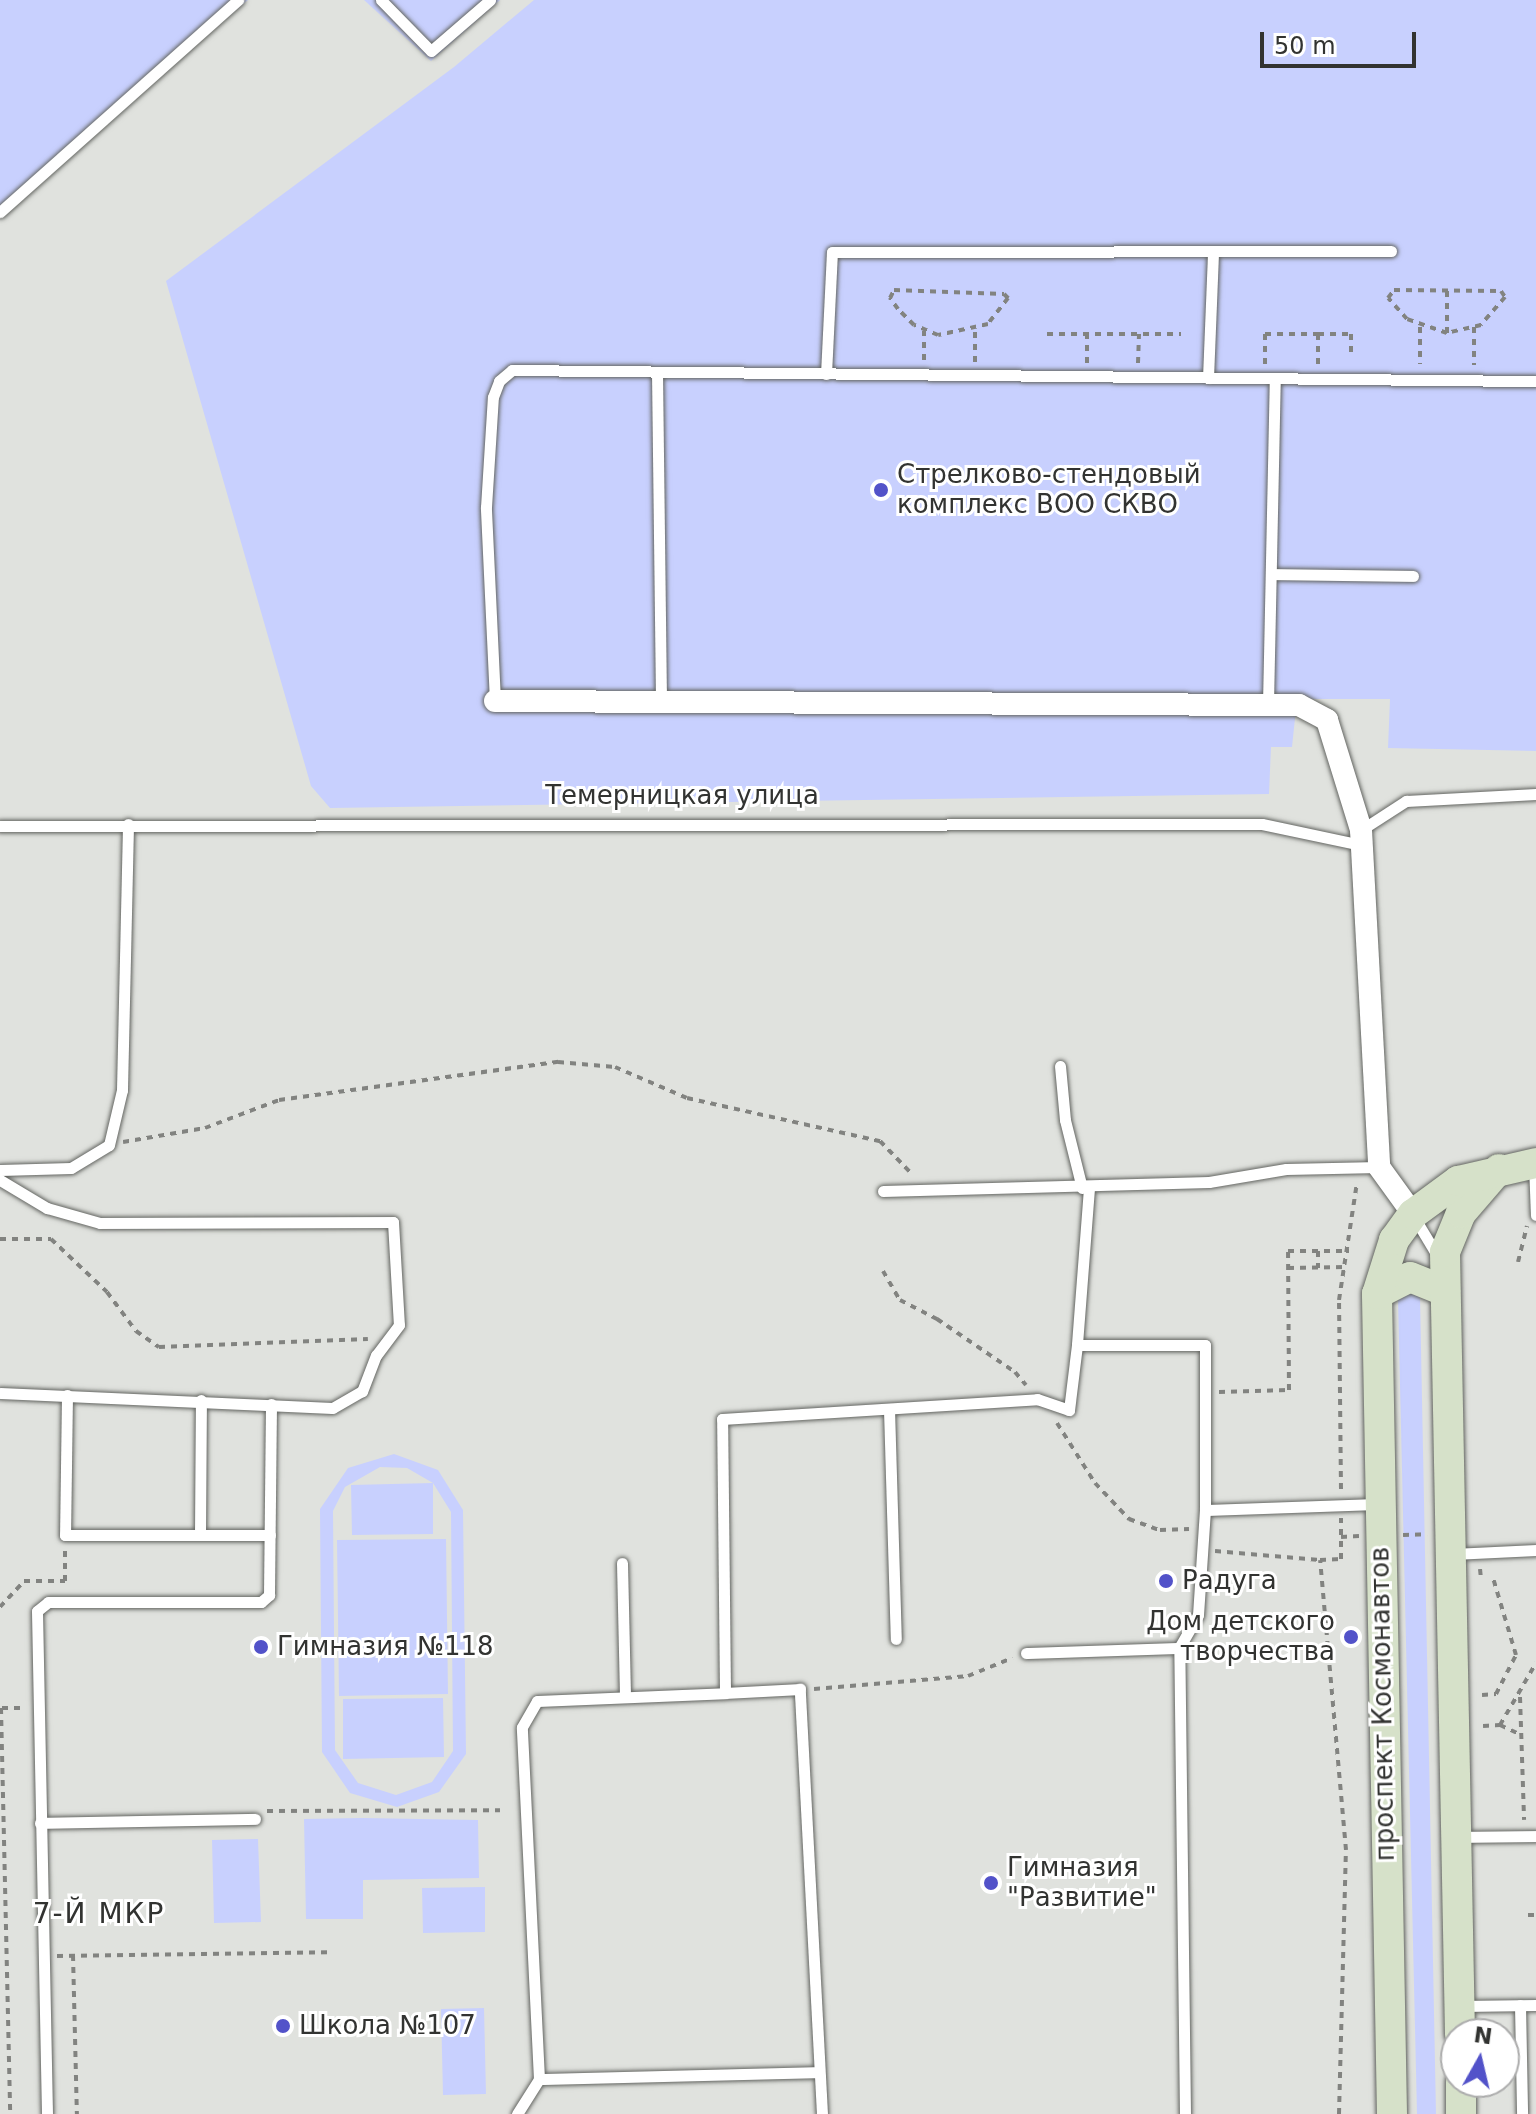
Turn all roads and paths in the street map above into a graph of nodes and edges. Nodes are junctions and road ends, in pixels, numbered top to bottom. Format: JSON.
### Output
{"nodes":[{"id":1,"x":238,"y":0,"type":"edge"},
{"id":2,"x":381,"y":0,"type":"edge"},
{"id":3,"x":490,"y":0,"type":"edge"},
{"id":4,"x":0,"y":212,"type":"edge"},
{"id":5,"x":1391,"y":251,"type":"dead end"},
{"id":6,"x":1213,"y":253,"type":"junction"},
{"id":7,"x":1447,"y":290,"type":"junction"},
{"id":8,"x":1420,"y":327,"type":"junction"},
{"id":9,"x":1474,"y":327,"type":"junction"},
{"id":10,"x":975,"y":328,"type":"junction"},
{"id":11,"x":924,"y":331,"type":"junction"},
{"id":12,"x":1447,"y":333,"type":"junction"},
{"id":13,"x":1047,"y":334,"type":"dead end"},
{"id":14,"x":1087,"y":334,"type":"junction"},
{"id":15,"x":1139,"y":334,"type":"junction"},
{"id":16,"x":1181,"y":334,"type":"dead end"},
{"id":17,"x":1318,"y":334,"type":"junction"},
{"id":18,"x":1351,"y":352,"type":"dead end"},
{"id":19,"x":657,"y":372,"type":"junction"},
{"id":20,"x":826,"y":374,"type":"junction"},
{"id":21,"x":923,"y":375,"type":"junction"},
{"id":22,"x":975,"y":376,"type":"junction"},
{"id":23,"x":1086,"y":377,"type":"junction"},
{"id":24,"x":1138,"y":377,"type":"junction"},
{"id":25,"x":1208,"y":378,"type":"junction"},
{"id":26,"x":1270,"y":378,"type":"junction"},
{"id":27,"x":1318,"y":379,"type":"junction"},
{"id":28,"x":1421,"y":380,"type":"junction"},
{"id":29,"x":1474,"y":381,"type":"junction"},
{"id":30,"x":1536,"y":381,"type":"edge"},
{"id":31,"x":1271,"y":574,"type":"junction"},
{"id":32,"x":1413,"y":576,"type":"dead end"},
{"id":33,"x":495,"y":701,"type":"joint"},
{"id":34,"x":661,"y":702,"type":"junction"},
{"id":35,"x":1268,"y":704,"type":"junction"},
{"id":36,"x":1536,"y":794,"type":"edge"},
{"id":37,"x":128,"y":824,"type":"junction"},
{"id":38,"x":0,"y":826,"type":"edge"},
{"id":39,"x":1361,"y":837,"type":"junction"},
{"id":40,"x":1060,"y":1066,"type":"dead end"},
{"id":41,"x":109,"y":1145,"type":"junction"},
{"id":42,"x":1535,"y":1163,"type":"edge"},
{"id":43,"x":1368,"y":1167,"type":"junction"},
{"id":44,"x":1499,"y":1169,"type":"junction"},
{"id":45,"x":0,"y":1170,"type":"edge"},
{"id":46,"x":0,"y":1180,"type":"edge"},
{"id":47,"x":1086,"y":1188,"type":"junction"},
{"id":48,"x":928,"y":1190,"type":"junction"},
{"id":49,"x":883,"y":1191,"type":"dead end"},
{"id":50,"x":1413,"y":1214,"type":"junction"},
{"id":51,"x":1536,"y":1215,"type":"edge"},
{"id":52,"x":0,"y":1239,"type":"edge"},
{"id":53,"x":1318,"y":1251,"type":"junction"},
{"id":54,"x":1349,"y":1251,"type":"junction"},
{"id":55,"x":1518,"y":1262,"type":"dead end"},
{"id":56,"x":1346,"y":1267,"type":"junction"},
{"id":57,"x":1288,"y":1268,"type":"junction"},
{"id":58,"x":1318,"y":1268,"type":"junction"},
{"id":59,"x":1445,"y":1280,"type":"junction"},
{"id":60,"x":1377,"y":1294,"type":"junction"},
{"id":61,"x":399,"y":1325,"type":"junction"},
{"id":62,"x":1077,"y":1345,"type":"junction"},
{"id":63,"x":0,"y":1393,"type":"edge"},
{"id":64,"x":1206,"y":1393,"type":"junction"},
{"id":65,"x":67,"y":1395,"type":"junction"},
{"id":66,"x":201,"y":1400,"type":"junction"},
{"id":67,"x":271,"y":1404,"type":"junction"},
{"id":68,"x":889,"y":1409,"type":"junction"},
{"id":69,"x":1379,"y":1504,"type":"junction"},
{"id":70,"x":1341,"y":1505,"type":"junction"},
{"id":71,"x":1205,"y":1510,"type":"junction"},
{"id":72,"x":65,"y":1535,"type":"junction"},
{"id":73,"x":200,"y":1535,"type":"junction"},
{"id":74,"x":270,"y":1535,"type":"junction"},
{"id":75,"x":1202,"y":1550,"type":"junction"},
{"id":76,"x":1536,"y":1550,"type":"edge"},
{"id":77,"x":1452,"y":1554,"type":"junction"},
{"id":78,"x":1320,"y":1560,"type":"junction"},
{"id":79,"x":622,"y":1563,"type":"dead end"},
{"id":80,"x":1493,"y":1578,"type":"dead end"},
{"id":81,"x":0,"y":1607,"type":"edge"},
{"id":82,"x":896,"y":1639,"type":"dead end"},
{"id":83,"x":1179,"y":1648,"type":"junction"},
{"id":84,"x":1026,"y":1653,"type":"joint"},
{"id":85,"x":1536,"y":1663,"type":"edge"},
{"id":86,"x":800,"y":1689,"type":"junction"},
{"id":87,"x":725,"y":1693,"type":"junction"},
{"id":88,"x":625,"y":1695,"type":"junction"},
{"id":89,"x":1482,"y":1695,"type":"dead end"},
{"id":90,"x":1520,"y":1697,"type":"junction"},
{"id":91,"x":1,"y":1708,"type":"edge"},
{"id":92,"x":38,"y":1709,"type":"junction"},
{"id":93,"x":1500,"y":1725,"type":"junction"},
{"id":94,"x":1483,"y":1726,"type":"dead end"},
{"id":95,"x":1521,"y":1735,"type":"junction"},
{"id":96,"x":500,"y":1810,"type":"dead end"},
{"id":97,"x":255,"y":1819,"type":"joint"},
{"id":98,"x":40,"y":1823,"type":"junction"},
{"id":99,"x":1525,"y":1826,"type":"dead end"},
{"id":100,"x":1536,"y":1836,"type":"edge"},
{"id":101,"x":1457,"y":1837,"type":"junction"},
{"id":102,"x":1528,"y":1915,"type":"dead end"},
{"id":103,"x":1536,"y":1915,"type":"edge"},
{"id":104,"x":329,"y":1952,"type":"dead end"},
{"id":105,"x":73,"y":1955,"type":"junction"},
{"id":106,"x":43,"y":1956,"type":"junction"},
{"id":107,"x":0,"y":1978,"type":"edge"},
{"id":108,"x":7,"y":1978,"type":"junction"},
{"id":109,"x":1520,"y":2005,"type":"junction"},
{"id":110,"x":1536,"y":2005,"type":"edge"},
{"id":111,"x":1460,"y":2018,"type":"edge"},
{"id":112,"x":1468,"y":2018,"type":"edge"},
{"id":113,"x":818,"y":2072,"type":"junction"},
{"id":114,"x":539,"y":2079,"type":"junction"},
{"id":115,"x":10,"y":2114,"type":"edge"},
{"id":116,"x":47,"y":2114,"type":"edge"},
{"id":117,"x":77,"y":2114,"type":"edge"},
{"id":118,"x":517,"y":2114,"type":"edge"},
{"id":119,"x":822,"y":2114,"type":"edge"},
{"id":120,"x":1185,"y":2114,"type":"edge"},
{"id":121,"x":1339,"y":2114,"type":"edge"},
{"id":122,"x":1392,"y":2114,"type":"edge"},
{"id":123,"x":1522,"y":2114,"type":"edge"}],
"edges":[{"from":1,"to":4,"type":"lane"},
{"from":2,"to":3,"type":"lane"},
{"from":5,"to":6,"type":"lane"},
{"from":6,"to":20,"type":"lane"},
{"from":6,"to":25,"type":"lane"},
{"from":7,"to":8,"type":"path"},
{"from":7,"to":9,"type":"path"},
{"from":7,"to":12,"type":"path"},
{"from":8,"to":12,"type":"path"},
{"from":8,"to":28,"type":"path"},
{"from":9,"to":12,"type":"path"},
{"from":9,"to":29,"type":"path"},
{"from":10,"to":11,"type":"path"},
{"from":10,"to":11,"type":"path"},
{"from":10,"to":22,"type":"path"},
{"from":11,"to":21,"type":"path"},
{"from":13,"to":14,"type":"path"},
{"from":14,"to":15,"type":"path"},
{"from":14,"to":23,"type":"path"},
{"from":15,"to":16,"type":"path"},
{"from":15,"to":24,"type":"path"},
{"from":17,"to":18,"type":"path"},
{"from":17,"to":26,"type":"path"},
{"from":17,"to":27,"type":"path"},
{"from":19,"to":20,"type":"lane"},
{"from":19,"to":33,"type":"lane"},
{"from":19,"to":34,"type":"lane"},
{"from":20,"to":21,"type":"lane"},
{"from":21,"to":22,"type":"lane"},
{"from":22,"to":23,"type":"lane"},
{"from":23,"to":24,"type":"lane"},
{"from":24,"to":25,"type":"lane"},
{"from":25,"to":26,"type":"lane"},
{"from":26,"to":27,"type":"lane"},
{"from":26,"to":31,"type":"lane"},
{"from":27,"to":28,"type":"lane"},
{"from":28,"to":29,"type":"lane"},
{"from":29,"to":30,"type":"lane"},
{"from":31,"to":32,"type":"lane"},
{"from":31,"to":35,"type":"lane"},
{"from":33,"to":34,"type":"street"},
{"from":34,"to":35,"type":"street"},
{"from":35,"to":39,"type":"street"},
{"from":36,"to":39,"type":"lane"},
{"from":37,"to":38,"type":"lane","name":"Темерницкая улица"},
{"from":37,"to":39,"type":"lane","name":"Темерницкая улица"},
{"from":37,"to":41,"type":"lane"},
{"from":39,"to":43,"type":"street"},
{"from":40,"to":47,"type":"lane"},
{"from":41,"to":45,"type":"lane"},
{"from":41,"to":48,"type":"path"},
{"from":42,"to":44,"type":"main road","name":"проспект Космонавтов"},
{"from":42,"to":51,"type":"lane"},
{"from":43,"to":47,"type":"lane"},
{"from":43,"to":50,"type":"street"},
{"from":43,"to":54,"type":"path"},
{"from":44,"to":50,"type":"main road","name":"проспект Космонавтов"},
{"from":44,"to":59,"type":"main road"},
{"from":46,"to":61,"type":"lane"},
{"from":47,"to":48,"type":"lane"},
{"from":47,"to":62,"type":"lane"},
{"from":48,"to":49,"type":"lane"},
{"from":50,"to":59,"type":"lane"},
{"from":50,"to":60,"type":"main road","name":"проспект Космонавтов"},
{"from":51,"to":55,"type":"path"},
{"from":52,"to":61,"type":"path"},
{"from":53,"to":54,"type":"path"},
{"from":53,"to":57,"type":"path"},
{"from":53,"to":58,"type":"path"},
{"from":54,"to":56,"type":"path"},
{"from":56,"to":58,"type":"path"},
{"from":56,"to":70,"type":"path"},
{"from":57,"to":58,"type":"path"},
{"from":57,"to":64,"type":"path"},
{"from":59,"to":60,"type":"main road"},
{"from":59,"to":77,"type":"main road"},
{"from":60,"to":69,"type":"main road","name":"проспект Космонавтов"},
{"from":61,"to":67,"type":"lane"},
{"from":62,"to":64,"type":"lane"},
{"from":62,"to":68,"type":"lane"},
{"from":63,"to":65,"type":"lane"},
{"from":64,"to":71,"type":"lane"},
{"from":65,"to":66,"type":"lane"},
{"from":65,"to":72,"type":"lane"},
{"from":66,"to":67,"type":"lane"},
{"from":66,"to":73,"type":"lane"},
{"from":67,"to":74,"type":"lane"},
{"from":68,"to":82,"type":"lane"},
{"from":68,"to":87,"type":"lane"},
{"from":69,"to":70,"type":"lane"},
{"from":69,"to":122,"type":"main road","name":"проспект Космонавтов"},
{"from":70,"to":71,"type":"lane"},
{"from":70,"to":78,"type":"path"},
{"from":71,"to":75,"type":"lane"},
{"from":72,"to":73,"type":"lane"},
{"from":72,"to":81,"type":"path"},
{"from":73,"to":74,"type":"lane"},
{"from":74,"to":92,"type":"lane"},
{"from":75,"to":78,"type":"path"},
{"from":75,"to":83,"type":"lane"},
{"from":76,"to":77,"type":"lane"},
{"from":77,"to":101,"type":"main road"},
{"from":78,"to":121,"type":"path"},
{"from":79,"to":88,"type":"lane"},
{"from":80,"to":89,"type":"path"},
{"from":83,"to":84,"type":"lane"},
{"from":83,"to":120,"type":"lane"},
{"from":84,"to":86,"type":"path"},
{"from":85,"to":90,"type":"path"},
{"from":86,"to":87,"type":"lane"},
{"from":86,"to":113,"type":"lane"},
{"from":87,"to":88,"type":"lane"},
{"from":88,"to":114,"type":"lane"},
{"from":90,"to":93,"type":"path"},
{"from":90,"to":95,"type":"path"},
{"from":91,"to":92,"type":"path"},
{"from":91,"to":108,"type":"path"},
{"from":92,"to":98,"type":"lane"},
{"from":93,"to":94,"type":"path"},
{"from":93,"to":95,"type":"path"},
{"from":95,"to":99,"type":"path"},
{"from":96,"to":97,"type":"path"},
{"from":97,"to":98,"type":"lane"},
{"from":98,"to":106,"type":"lane"},
{"from":100,"to":101,"type":"lane"},
{"from":101,"to":111,"type":"main road"},
{"from":102,"to":103,"type":"path"},
{"from":104,"to":105,"type":"path"},
{"from":105,"to":106,"type":"path"},
{"from":105,"to":117,"type":"path"},
{"from":106,"to":116,"type":"lane"},
{"from":107,"to":108,"type":"path"},
{"from":108,"to":115,"type":"path"},
{"from":109,"to":110,"type":"lane"},
{"from":109,"to":112,"type":"lane"},
{"from":109,"to":123,"type":"lane"},
{"from":113,"to":114,"type":"lane"},
{"from":113,"to":119,"type":"lane"},
{"from":114,"to":118,"type":"lane"}]}
